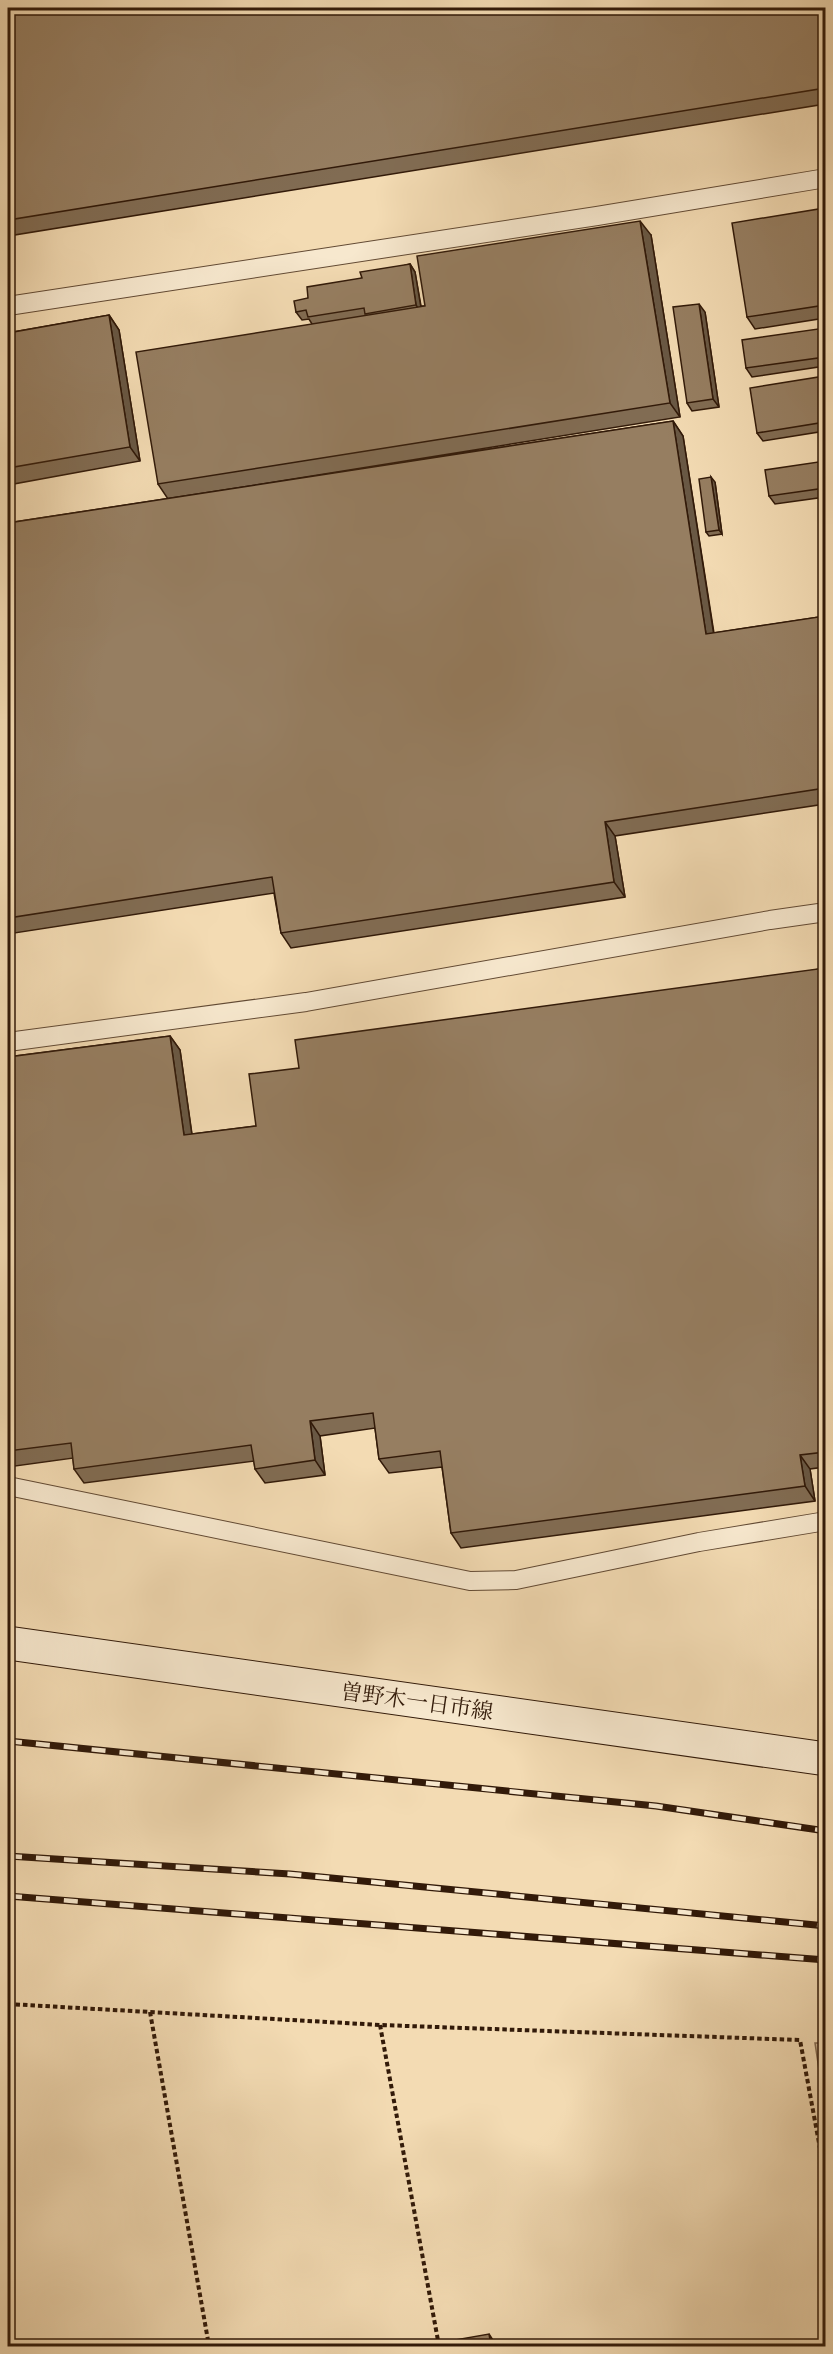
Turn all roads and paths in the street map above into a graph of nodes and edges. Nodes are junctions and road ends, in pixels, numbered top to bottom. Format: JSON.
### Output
{"nodes":[{"id":1,"x":825,"y":178,"type":"edge"},
{"id":2,"x":8,"y":306,"type":"edge"},
{"id":3,"x":825,"y":912,"type":"edge"},
{"id":4,"x":8,"y":1042,"type":"edge"},
{"id":5,"x":8,"y":1486,"type":"edge"},
{"id":6,"x":825,"y":1521,"type":"edge"},
{"id":7,"x":8,"y":1643,"type":"edge"},
{"id":8,"x":825,"y":1759,"type":"edge"},
{"id":9,"x":8,"y":2004,"type":"edge"},
{"id":10,"x":150,"y":2012,"type":"junction"},
{"id":11,"x":380,"y":2025,"type":"junction"},
{"id":12,"x":825,"y":2181,"type":"edge"},
{"id":13,"x":209,"y":2345,"type":"edge"},
{"id":14,"x":190,"y":2346,"type":"edge"},
{"id":15,"x":439,"y":2346,"type":"edge"}],
"edges":[{"from":1,"to":2,"type":"lane"},
{"from":3,"to":4,"type":"lane"},
{"from":5,"to":6,"type":"lane"},
{"from":7,"to":8,"type":"main road","name":"曽野木一日市線"},
{"from":9,"to":10,"type":"path"},
{"from":10,"to":11,"type":"path"},
{"from":10,"to":13,"type":"path"},
{"from":11,"to":12,"type":"path"},
{"from":11,"to":15,"type":"path"},
{"from":13,"to":14,"type":"path"}]}
